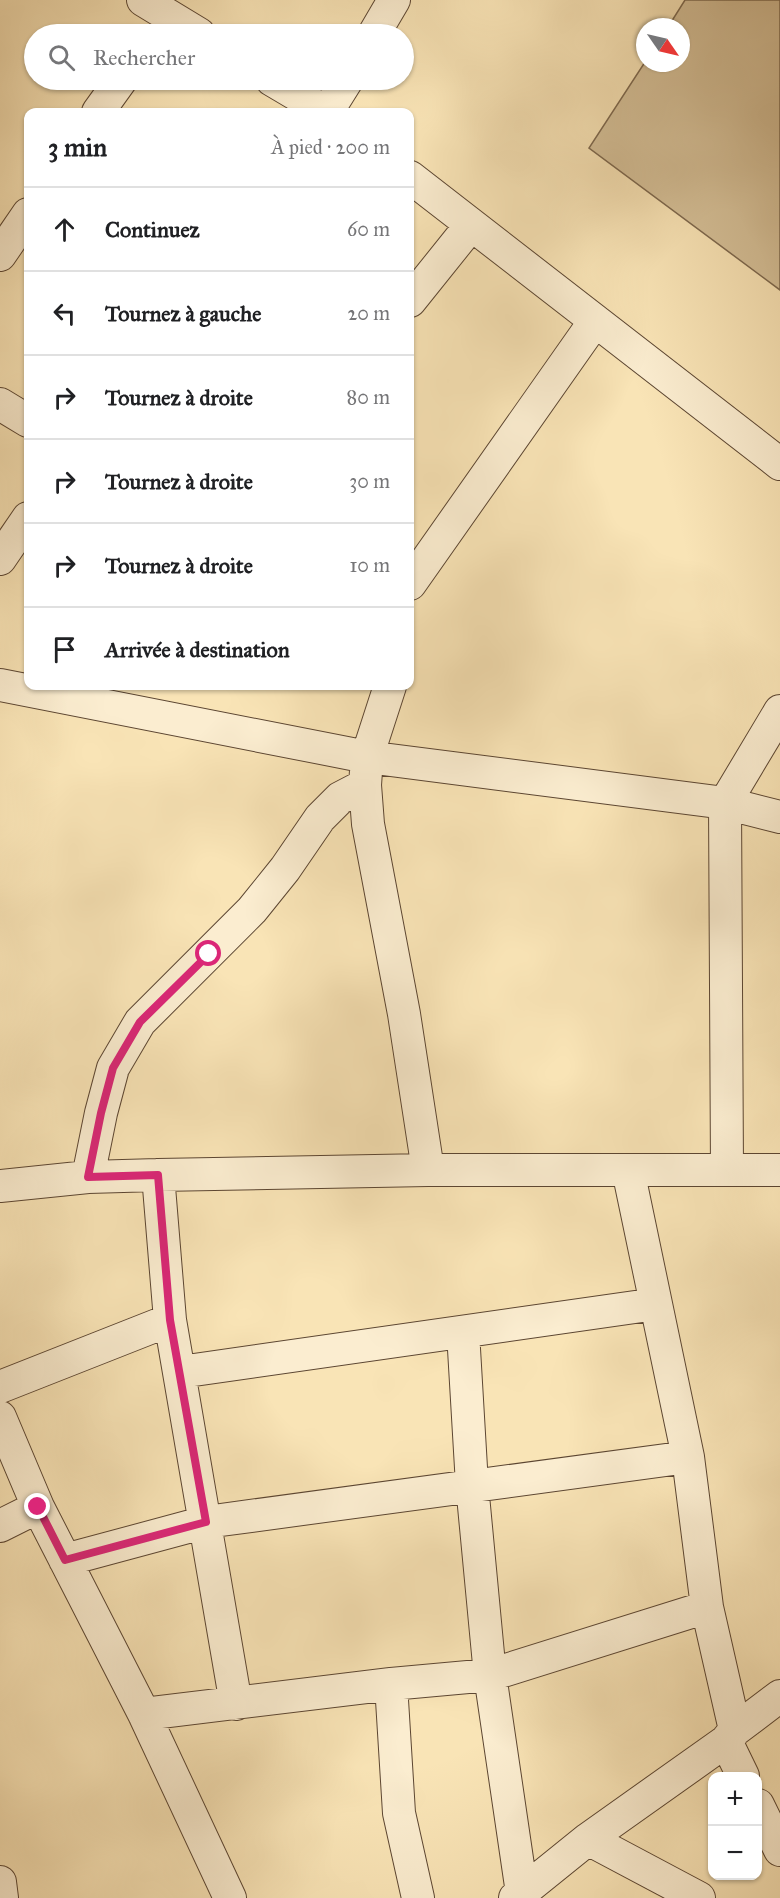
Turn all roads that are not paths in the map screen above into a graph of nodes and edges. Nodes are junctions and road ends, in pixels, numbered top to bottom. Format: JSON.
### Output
{"nodes":[{"id":1,"x":394,"y":0,"type":"edge"},
{"id":2,"x":153,"y":16,"type":"edge"},
{"id":3,"x":173,"y":24,"type":"edge"},
{"id":4,"x":380,"y":24,"type":"edge"},
{"id":5,"x":114,"y":90,"type":"edge"},
{"id":6,"x":289,"y":90,"type":"edge"},
{"id":7,"x":341,"y":90,"type":"edge"},
{"id":8,"x":101,"y":108,"type":"edge"},
{"id":9,"x":320,"y":108,"type":"edge"},
{"id":10,"x":330,"y":108,"type":"edge"},
{"id":11,"x":414,"y":180,"type":"edge"},
{"id":12,"x":24,"y":220,"type":"edge"},
{"id":13,"x":471,"y":225,"type":"junction"},
{"id":14,"x":0,"y":255,"type":"edge"},
{"id":15,"x":414,"y":296,"type":"edge"},
{"id":16,"x":595,"y":321,"type":"junction"},
{"id":17,"x":0,"y":404,"type":"edge"},
{"id":18,"x":24,"y":419,"type":"edge"},
{"id":19,"x":780,"y":464,"type":"edge"},
{"id":20,"x":24,"y":524,"type":"edge"},
{"id":21,"x":0,"y":559,"type":"edge"},
{"id":22,"x":414,"y":578,"type":"edge"},
{"id":23,"x":0,"y":685,"type":"edge"},
{"id":24,"x":389,"y":690,"type":"edge"},
{"id":25,"x":780,"y":711,"type":"edge"},
{"id":26,"x":366,"y":771,"type":"junction"},
{"id":27,"x":725,"y":803,"type":"junction"},
{"id":28,"x":780,"y":817,"type":"edge"},
{"id":29,"x":727,"y":1169,"type":"junction"},
{"id":30,"x":428,"y":1170,"type":"junction"},
{"id":31,"x":628,"y":1170,"type":"junction"},
{"id":32,"x":780,"y":1170,"type":"edge"},
{"id":33,"x":158,"y":1175,"type":"junction"},
{"id":34,"x":88,"y":1177,"type":"junction"},
{"id":35,"x":0,"y":1186,"type":"edge"},
{"id":36,"x":656,"y":1304,"type":"junction"},
{"id":37,"x":170,"y":1320,"type":"junction"},
{"id":38,"x":463,"y":1332,"type":"junction"},
{"id":39,"x":180,"y":1372,"type":"junction"},
{"id":40,"x":0,"y":1386,"type":"edge"},
{"id":41,"x":0,"y":1417,"type":"edge"},
{"id":42,"x":687,"y":1457,"type":"junction"},
{"id":43,"x":472,"y":1485,"type":"junction"},
{"id":44,"x":38,"y":1507,"type":"junction"},
{"id":45,"x":206,"y":1522,"type":"junction"},
{"id":46,"x":0,"y":1526,"type":"edge"},
{"id":47,"x":65,"y":1560,"type":"junction"},
{"id":48,"x":706,"y":1607,"type":"junction"},
{"id":49,"x":490,"y":1675,"type":"junction"},
{"id":50,"x":391,"y":1684,"type":"junction"},
{"id":51,"x":780,"y":1696,"type":"edge"},
{"id":52,"x":236,"y":1704,"type":"junction"},
{"id":53,"x":144,"y":1714,"type":"junction"},
{"id":54,"x":730,"y":1735,"type":"junction"},
{"id":55,"x":742,"y":1772,"type":"edge"},
{"id":56,"x":762,"y":1813,"type":"edge"},
{"id":57,"x":588,"y":1839,"type":"junction"},
{"id":58,"x":780,"y":1850,"type":"edge"},
{"id":59,"x":0,"y":1882,"type":"edge"},
{"id":60,"x":519,"y":1895,"type":"edge"},
{"id":61,"x":2,"y":1898,"type":"edge"},
{"id":62,"x":230,"y":1898,"type":"edge"},
{"id":63,"x":418,"y":1898,"type":"edge"},
{"id":64,"x":699,"y":1898,"type":"edge"}],
"edges":[{"from":1,"to":4,"type":"street"},
{"from":2,"to":3,"type":"street"},
{"from":5,"to":8,"type":"street"},
{"from":6,"to":9,"type":"street"},
{"from":7,"to":10,"type":"street"},
{"from":11,"to":13,"type":"street"},
{"from":12,"to":14,"type":"street"},
{"from":13,"to":15,"type":"street"},
{"from":13,"to":16,"type":"street"},
{"from":16,"to":19,"type":"street"},
{"from":16,"to":22,"type":"street"},
{"from":17,"to":18,"type":"street"},
{"from":20,"to":21,"type":"street"},
{"from":23,"to":26,"type":"street"},
{"from":24,"to":26,"type":"street"},
{"from":25,"to":27,"type":"street"},
{"from":26,"to":27,"type":"street"},
{"from":26,"to":30,"type":"street"},
{"from":26,"to":34,"type":"street"},
{"from":27,"to":28,"type":"street"},
{"from":27,"to":29,"type":"street"},
{"from":29,"to":31,"type":"street"},
{"from":29,"to":32,"type":"street"},
{"from":30,"to":31,"type":"street"},
{"from":30,"to":33,"type":"street"},
{"from":31,"to":36,"type":"street"},
{"from":33,"to":34,"type":"street"},
{"from":33,"to":37,"type":"street"},
{"from":34,"to":35,"type":"street"},
{"from":36,"to":38,"type":"street"},
{"from":36,"to":42,"type":"street"},
{"from":37,"to":39,"type":"street"},
{"from":37,"to":40,"type":"street"},
{"from":38,"to":39,"type":"street"},
{"from":38,"to":43,"type":"street"},
{"from":39,"to":45,"type":"street"},
{"from":41,"to":44,"type":"street"},
{"from":42,"to":43,"type":"street"},
{"from":42,"to":48,"type":"street"},
{"from":43,"to":45,"type":"street"},
{"from":43,"to":49,"type":"street"},
{"from":44,"to":46,"type":"street"},
{"from":44,"to":47,"type":"street"},
{"from":45,"to":47,"type":"street"},
{"from":45,"to":52,"type":"street"},
{"from":47,"to":53,"type":"street"},
{"from":48,"to":49,"type":"street"},
{"from":48,"to":54,"type":"street"},
{"from":49,"to":50,"type":"street"},
{"from":49,"to":60,"type":"street"},
{"from":50,"to":52,"type":"street"},
{"from":50,"to":63,"type":"street"},
{"from":51,"to":54,"type":"street"},
{"from":52,"to":53,"type":"street"},
{"from":53,"to":62,"type":"street"},
{"from":54,"to":55,"type":"street"},
{"from":54,"to":57,"type":"street"},
{"from":56,"to":58,"type":"street"},
{"from":57,"to":60,"type":"street"},
{"from":57,"to":64,"type":"street"},
{"from":59,"to":61,"type":"street"}]}
